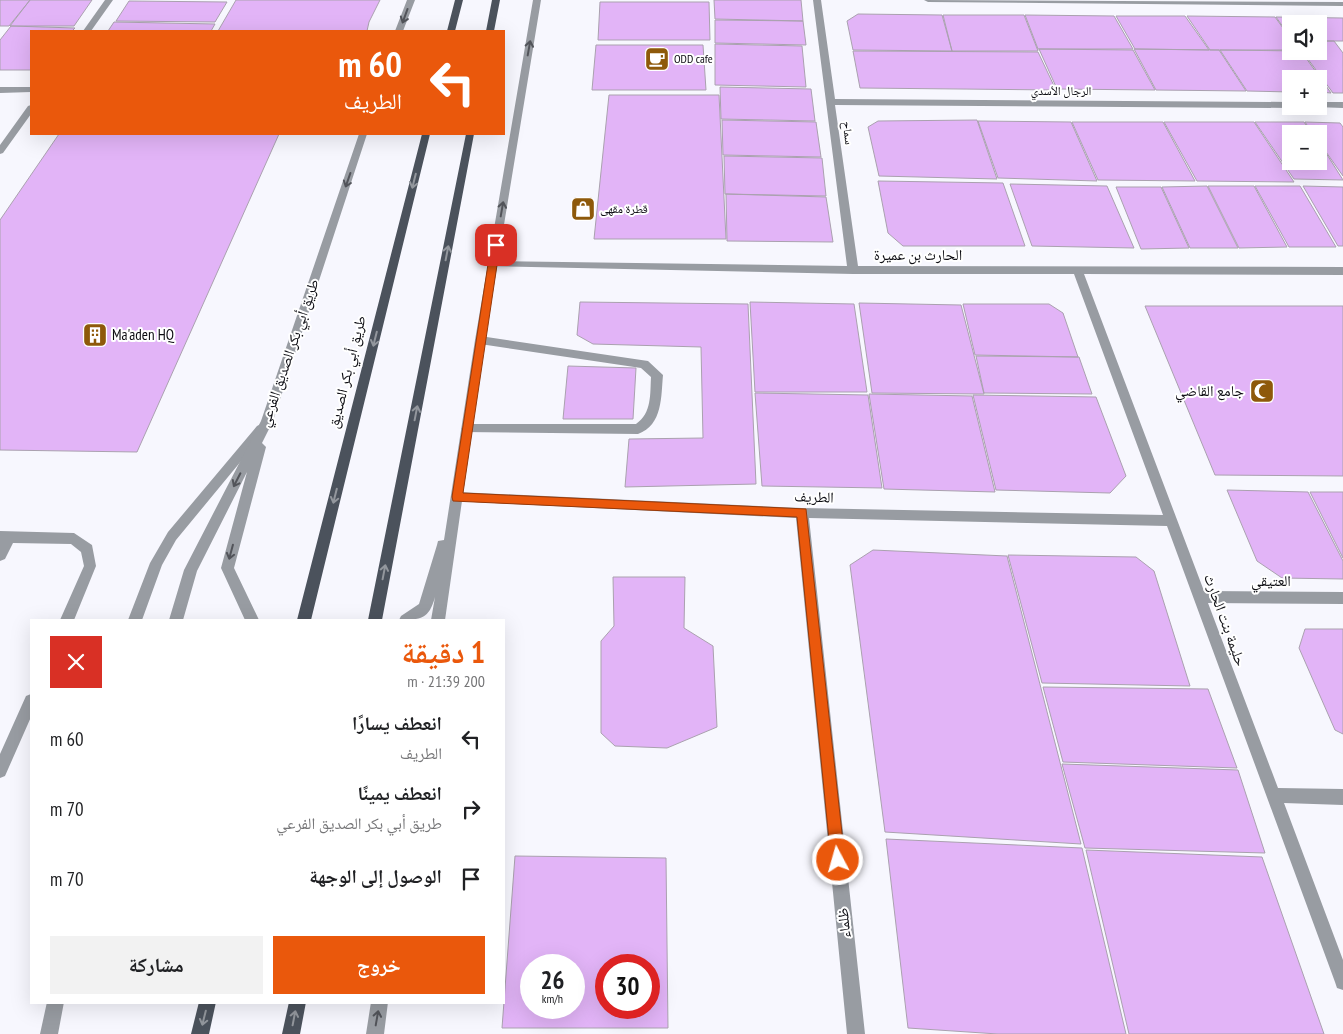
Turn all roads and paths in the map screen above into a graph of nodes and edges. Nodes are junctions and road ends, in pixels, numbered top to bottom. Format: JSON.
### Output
{"nodes":[{"id":1,"x":110,"y":0,"type":"edge"},
{"id":2,"x":410,"y":0,"type":"edge"},
{"id":3,"x":459,"y":0,"type":"edge"},
{"id":4,"x":496,"y":0,"type":"edge"},
{"id":5,"x":537,"y":0,"type":"edge"},
{"id":6,"x":817,"y":0,"type":"edge"},
{"id":7,"x":928,"y":0,"type":"edge"},
{"id":8,"x":1343,"y":4,"type":"edge"},
{"id":9,"x":88,"y":30,"type":"edge"},
{"id":10,"x":399,"y":30,"type":"edge"},
{"id":11,"x":451,"y":30,"type":"edge"},
{"id":12,"x":490,"y":30,"type":"edge"},
{"id":13,"x":0,"y":90,"type":"edge"},
{"id":14,"x":30,"y":90,"type":"edge"},
{"id":15,"x":831,"y":102,"type":"junction"},
{"id":16,"x":1282,"y":105,"type":"edge"},
{"id":17,"x":1327,"y":105,"type":"edge"},
{"id":18,"x":1343,"y":105,"type":"edge"},
{"id":19,"x":30,"y":109,"type":"edge"},
{"id":20,"x":363,"y":135,"type":"edge"},
{"id":21,"x":426,"y":135,"type":"edge"},
{"id":22,"x":470,"y":135,"type":"edge"},
{"id":23,"x":0,"y":151,"type":"edge"},
{"id":24,"x":492,"y":264,"type":"junction"},
{"id":25,"x":1077,"y":269,"type":"junction"},
{"id":26,"x":853,"y":270,"type":"junction"},
{"id":27,"x":1343,"y":271,"type":"edge"},
{"id":28,"x":480,"y":340,"type":"junction"},
{"id":29,"x":267,"y":421,"type":"junction"},
{"id":30,"x":467,"y":429,"type":"junction"},
{"id":31,"x":457,"y":497,"type":"junction"},
{"id":32,"x":802,"y":513,"type":"junction"},
{"id":33,"x":1171,"y":521,"type":"junction"},
{"id":34,"x":5,"y":537,"type":"edge"},
{"id":35,"x":0,"y":555,"type":"edge"},
{"id":36,"x":1199,"y":597,"type":"junction"},
{"id":37,"x":1343,"y":598,"type":"edge"},
{"id":38,"x":66,"y":619,"type":"edge"},
{"id":39,"x":135,"y":619,"type":"edge"},
{"id":40,"x":176,"y":619,"type":"edge"},
{"id":41,"x":252,"y":619,"type":"edge"},
{"id":42,"x":304,"y":619,"type":"edge"},
{"id":43,"x":375,"y":619,"type":"edge"},
{"id":44,"x":408,"y":619,"type":"edge"},
{"id":45,"x":438,"y":619,"type":"edge"},
{"id":46,"x":30,"y":706,"type":"edge"},
{"id":47,"x":0,"y":771,"type":"edge"},
{"id":48,"x":1273,"y":795,"type":"junction"},
{"id":49,"x":1343,"y":797,"type":"edge"},
{"id":50,"x":1343,"y":982,"type":"edge"},
{"id":51,"x":55,"y":1004,"type":"edge"},
{"id":52,"x":208,"y":1004,"type":"edge"},
{"id":53,"x":298,"y":1004,"type":"edge"},
{"id":54,"x":380,"y":1004,"type":"edge"},
{"id":55,"x":49,"y":1034,"type":"edge"},
{"id":56,"x":200,"y":1034,"type":"edge"},
{"id":57,"x":291,"y":1034,"type":"edge"},
{"id":58,"x":374,"y":1034,"type":"edge"},
{"id":59,"x":856,"y":1034,"type":"edge"}],
"edges":[{"from":1,"to":9,"type":"street"},
{"from":2,"to":10,"type":"street","one_way":true},
{"from":3,"to":11,"type":"main road"},
{"from":4,"to":12,"type":"main road"},
{"from":24,"to":5,"type":"street","one_way":true},
{"from":6,"to":15,"type":"street","name":"سماح"},
{"from":7,"to":8,"type":"street"},
{"from":13,"to":14,"type":"street"},
{"from":15,"to":16,"type":"street","name":"الرجال الأسدي"},
{"from":15,"to":26,"type":"street","name":"سماح"},
{"from":17,"to":18,"type":"street"},
{"from":19,"to":23,"type":"street"},
{"from":20,"to":29,"type":"street","name":"طريق أبي بكر الصديق الفرعي","one_way":true},
{"from":21,"to":42,"type":"main road","name":"طريق أبي بكر الصديق","one_way":true},
{"from":43,"to":22,"type":"main road","one_way":true},
{"from":24,"to":26,"type":"street","name":"الحارث بن عميرة"},
{"from":24,"to":28,"type":"street"},
{"from":25,"to":26,"type":"street","name":"الحارث بن عميرة"},
{"from":25,"to":27,"type":"street","name":"الحارث بن عميرة"},
{"from":25,"to":33,"type":"street","name":"حليمة بنت الحارث"},
{"from":28,"to":30,"type":"street"},
{"from":28,"to":30,"type":"street"},
{"from":29,"to":39,"type":"street"},
{"from":29,"to":40,"type":"street","name":"طريق أبي بكر الصديق الفرعي","one_way":true},
{"from":29,"to":41,"type":"street","one_way":true},
{"from":30,"to":31,"type":"street"},
{"from":31,"to":32,"type":"street","name":"الطريف"},
{"from":31,"to":44,"type":"street"},
{"from":31,"to":45,"type":"street"},
{"from":32,"to":33,"type":"street","name":"الطريف"},
{"from":32,"to":59,"type":"street","name":"ظلماء"},
{"from":33,"to":36,"type":"street","name":"حليمة بنت الحارث"},
{"from":34,"to":35,"type":"street"},
{"from":34,"to":38,"type":"street"},
{"from":36,"to":37,"type":"street","name":"العتيقي"},
{"from":36,"to":48,"type":"street","name":"حليمة بنت الحارث"},
{"from":46,"to":47,"type":"street"},
{"from":48,"to":49,"type":"street"},
{"from":48,"to":50,"type":"street","name":"حليمة بنت الحارث"},
{"from":51,"to":55,"type":"street"},
{"from":52,"to":56,"type":"main road","one_way":true},
{"from":57,"to":53,"type":"main road","one_way":true},
{"from":58,"to":54,"type":"street","one_way":true}]}
